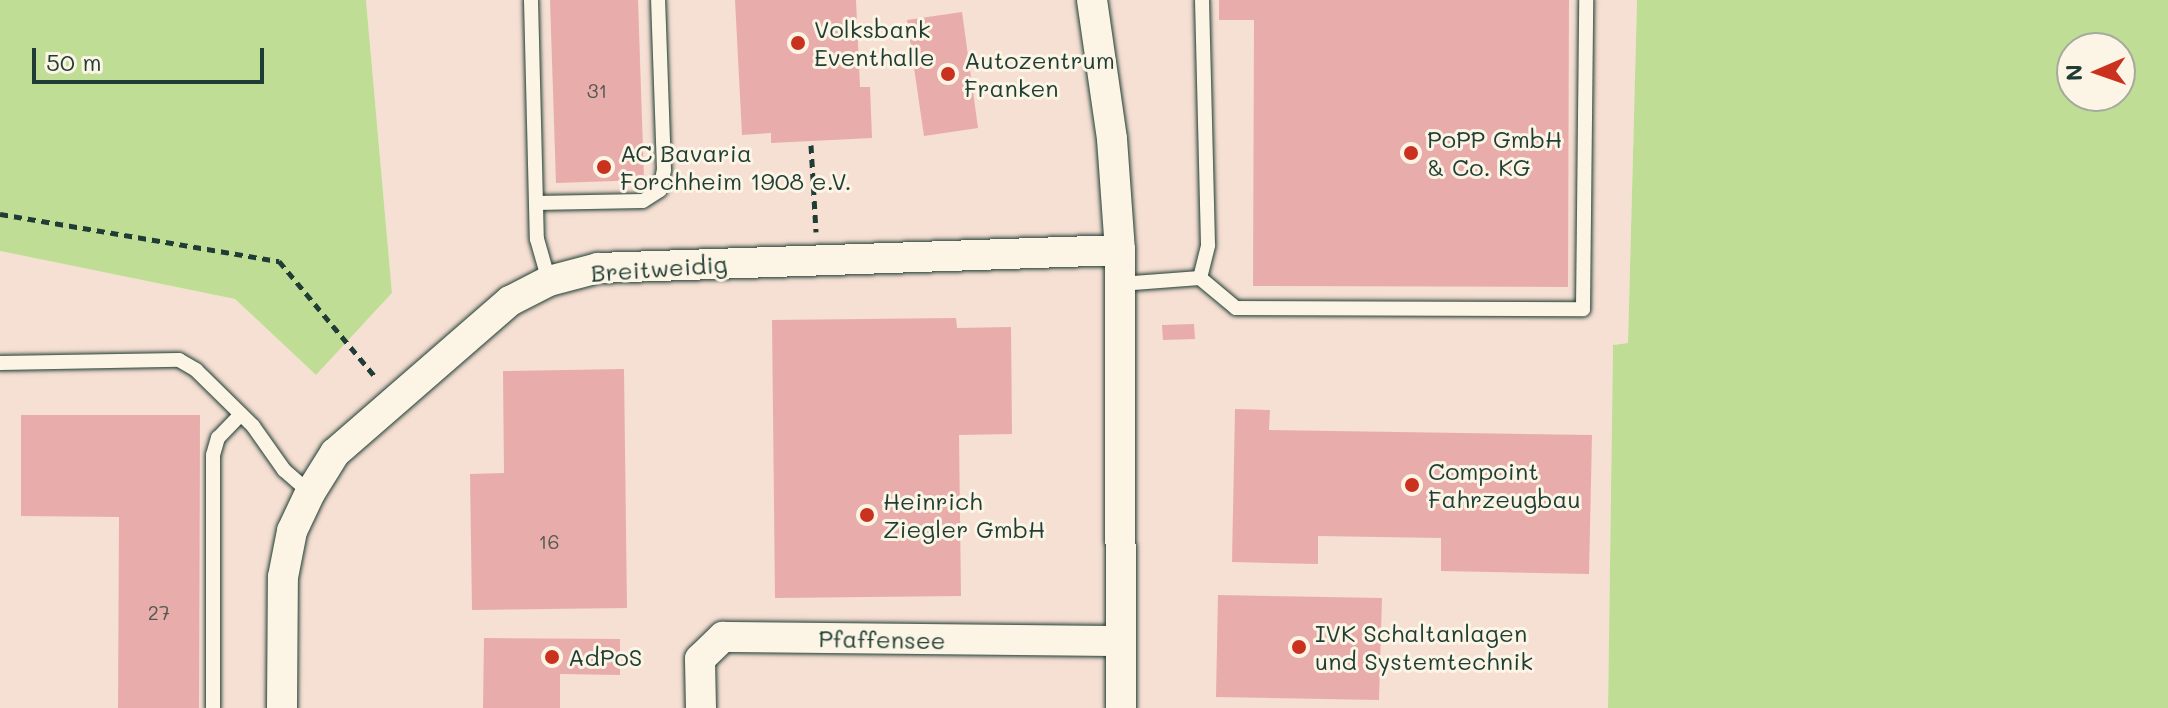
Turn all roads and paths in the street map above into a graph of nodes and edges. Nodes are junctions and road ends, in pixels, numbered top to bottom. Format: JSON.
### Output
{"nodes":[{"id":1,"x":531,"y":0,"type":"edge"},
{"id":2,"x":658,"y":0,"type":"edge"},
{"id":3,"x":1092,"y":0,"type":"edge"},
{"id":4,"x":1202,"y":0,"type":"edge"},
{"id":5,"x":1586,"y":0,"type":"edge"},
{"id":6,"x":811,"y":145,"type":"dead end"},
{"id":7,"x":536,"y":203,"type":"junction"},
{"id":8,"x":0,"y":214,"type":"edge"},
{"id":9,"x":1120,"y":250,"type":"junction"},
{"id":10,"x":817,"y":261,"type":"junction"},
{"id":11,"x":1200,"y":278,"type":"junction"},
{"id":12,"x":549,"y":281,"type":"junction"},
{"id":13,"x":1120,"y":284,"type":"junction"},
{"id":14,"x":0,"y":363,"type":"edge"},
{"id":15,"x":395,"y":399,"type":"junction"},
{"id":16,"x":241,"y":414,"type":"junction"},
{"id":17,"x":310,"y":493,"type":"junction"},
{"id":18,"x":1121,"y":641,"type":"junction"},
{"id":19,"x":213,"y":708,"type":"edge"},
{"id":20,"x":282,"y":708,"type":"edge"},
{"id":21,"x":701,"y":708,"type":"edge"},
{"id":22,"x":1121,"y":708,"type":"edge"}],
"edges":[{"from":1,"to":7,"type":"lane"},
{"from":2,"to":7,"type":"lane"},
{"from":3,"to":9,"type":"street"},
{"from":4,"to":11,"type":"lane"},
{"from":5,"to":11,"type":"lane"},
{"from":6,"to":10,"type":"path"},
{"from":7,"to":12,"type":"lane"},
{"from":8,"to":15,"type":"path"},
{"from":9,"to":10,"type":"street","name":"Breitweidig"},
{"from":9,"to":13,"type":"street"},
{"from":10,"to":12,"type":"street","name":"Breitweidig"},
{"from":11,"to":13,"type":"lane"},
{"from":12,"to":15,"type":"street","name":"Breitweidig"},
{"from":13,"to":18,"type":"street"},
{"from":14,"to":16,"type":"lane"},
{"from":15,"to":17,"type":"street","name":"Breitweidig"},
{"from":16,"to":17,"type":"lane"},
{"from":16,"to":19,"type":"lane"},
{"from":17,"to":20,"type":"street","name":"Breitweidig"},
{"from":18,"to":21,"type":"street","name":"Pfaffensee"},
{"from":18,"to":22,"type":"street"}]}
